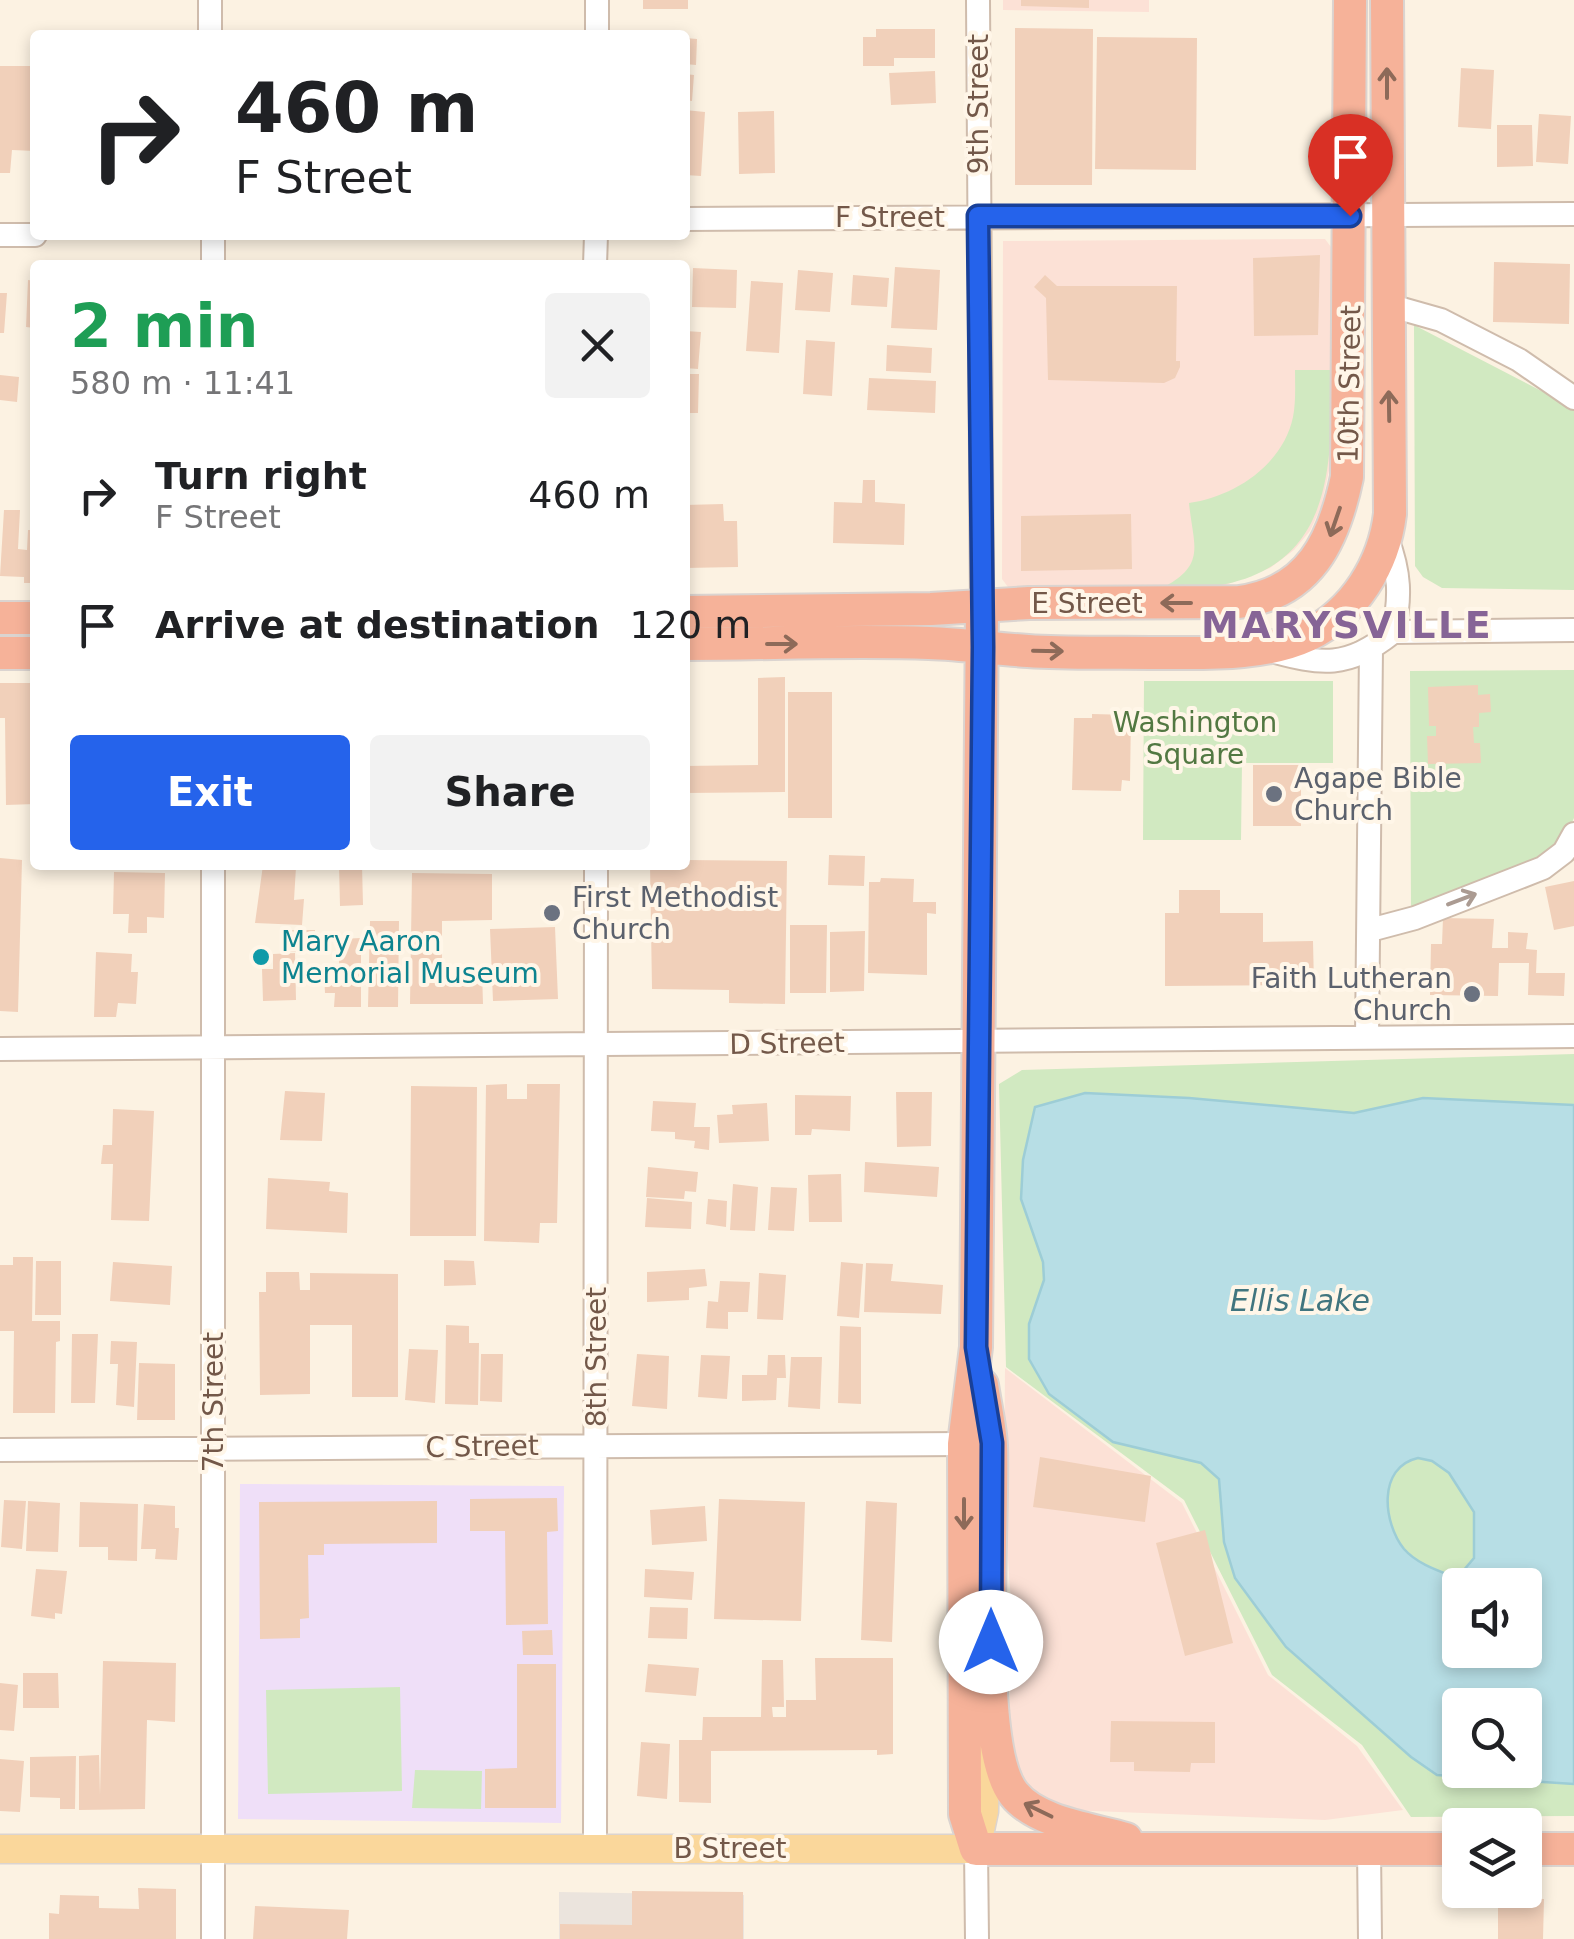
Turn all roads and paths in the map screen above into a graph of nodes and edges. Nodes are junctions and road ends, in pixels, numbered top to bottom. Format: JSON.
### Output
{"nodes":[{"id":1,"x":210,"y":0,"type":"edge"},
{"id":2,"x":596,"y":0,"type":"edge"},
{"id":3,"x":978,"y":0,"type":"edge"},
{"id":4,"x":1350,"y":0,"type":"edge"},
{"id":5,"x":1387,"y":0,"type":"edge"},
{"id":6,"x":210,"y":30,"type":"edge"},
{"id":7,"x":597,"y":30,"type":"edge"},
{"id":8,"x":1574,"y":214,"type":"edge"},
{"id":9,"x":978,"y":216,"type":"junction"},
{"id":10,"x":1350,"y":216,"type":"junction"},
{"id":11,"x":1387,"y":216,"type":"junction"},
{"id":12,"x":690,"y":219,"type":"edge"},
{"id":13,"x":0,"y":235,"type":"edge"},
{"id":14,"x":30,"y":235,"type":"edge"},
{"id":15,"x":1388,"y":305,"type":"junction"},
{"id":16,"x":1574,"y":398,"type":"edge"},
{"id":17,"x":1387,"y":538,"type":"junction"},
{"id":18,"x":1302,"y":575,"type":"joint"},
{"id":19,"x":982,"y":604,"type":"junction"},
{"id":20,"x":690,"y":612,"type":"edge"},
{"id":21,"x":0,"y":618,"type":"edge"},
{"id":22,"x":30,"y":618,"type":"edge"},
{"id":23,"x":1329,"y":622,"type":"joint"},
{"id":24,"x":1574,"y":630,"type":"edge"},
{"id":25,"x":1393,"y":632,"type":"junction"},
{"id":26,"x":690,"y":644,"type":"edge"},
{"id":27,"x":983,"y":647,"type":"junction"},
{"id":28,"x":1260,"y":648,"type":"junction"},
{"id":29,"x":1371,"y":649,"type":"junction"},
{"id":30,"x":0,"y":653,"type":"edge"},
{"id":31,"x":30,"y":653,"type":"edge"},
{"id":32,"x":1574,"y":834,"type":"edge"},
{"id":33,"x":213,"y":870,"type":"edge"},
{"id":34,"x":596,"y":870,"type":"edge"},
{"id":35,"x":1370,"y":930,"type":"junction"},
{"id":36,"x":1574,"y":1036,"type":"edge"},
{"id":37,"x":1367,"y":1038,"type":"junction"},
{"id":38,"x":979,"y":1040,"type":"junction"},
{"id":39,"x":597,"y":1046,"type":"junction"},
{"id":40,"x":212,"y":1048,"type":"junction"},
{"id":41,"x":0,"y":1049,"type":"edge"},
{"id":42,"x":976,"y":1347,"type":"junction"},
{"id":43,"x":596,"y":1444,"type":"junction"},
{"id":44,"x":964,"y":1444,"type":"junction"},
{"id":45,"x":212,"y":1449,"type":"junction"},
{"id":46,"x":0,"y":1450,"type":"edge"},
{"id":47,"x":991,"y":1681,"type":"junction"},
{"id":48,"x":212,"y":1848,"type":"junction"},
{"id":49,"x":1369,"y":1848,"type":"junction"},
{"id":50,"x":595,"y":1849,"type":"junction"},
{"id":51,"x":976,"y":1849,"type":"junction"},
{"id":52,"x":1442,"y":1849,"type":"edge"},
{"id":53,"x":1542,"y":1849,"type":"edge"},
{"id":54,"x":1574,"y":1849,"type":"edge"},
{"id":55,"x":0,"y":1850,"type":"edge"},
{"id":56,"x":1164,"y":1850,"type":"junction"},
{"id":57,"x":212,"y":1939,"type":"edge"},
{"id":58,"x":977,"y":1939,"type":"edge"},
{"id":59,"x":1370,"y":1939,"type":"edge"}],
"edges":[{"from":1,"to":6,"type":"street"},
{"from":2,"to":7,"type":"street"},
{"from":3,"to":9,"type":"street","name":"9th Street"},
{"from":4,"to":10,"type":"highway","name":"10th Street"},
{"from":11,"to":5,"type":"highway","name":"10th Street","one_way":true},
{"from":8,"to":11,"type":"street","name":"F Street"},
{"from":9,"to":10,"type":"street","name":"F Street"},
{"from":9,"to":12,"type":"street","name":"F Street"},
{"from":9,"to":19,"type":"street","name":"9th Street"},
{"from":10,"to":11,"type":"street","name":"F Street"},
{"from":10,"to":18,"type":"highway","name":"10th Street","one_way":true},
{"from":11,"to":15,"type":"highway","name":"10th Street"},
{"from":13,"to":14,"type":"street"},
{"from":15,"to":16,"type":"street"},
{"from":17,"to":15,"type":"highway","name":"10th Street","one_way":true},
{"from":17,"to":23,"type":"highway","name":"10th Street"},
{"from":17,"to":25,"type":"street","name":"10th Street"},
{"from":18,"to":19,"type":"highway","name":"E Street","one_way":true},
{"from":19,"to":20,"type":"highway","name":"E Street"},
{"from":19,"to":27,"type":"highway","name":"9th Street"},
{"from":21,"to":22,"type":"highway"},
{"from":23,"to":28,"type":"highway","name":"E Street"},
{"from":24,"to":25,"type":"street"},
{"from":25,"to":29,"type":"street","name":"E Street"},
{"from":26,"to":27,"type":"highway","name":"E Street","one_way":true},
{"from":27,"to":28,"type":"highway","name":"E Street","one_way":true},
{"from":27,"to":38,"type":"highway","name":"9th Street"},
{"from":28,"to":29,"type":"street","name":"E Street"},
{"from":29,"to":35,"type":"street"},
{"from":30,"to":31,"type":"highway"},
{"from":35,"to":32,"type":"street","one_way":true},
{"from":33,"to":40,"type":"street","name":"7th Street"},
{"from":34,"to":39,"type":"street","name":"8th Street"},
{"from":35,"to":37,"type":"street"},
{"from":36,"to":37,"type":"street","name":"D Street"},
{"from":37,"to":38,"type":"street","name":"D Street"},
{"from":38,"to":39,"type":"street","name":"D Street"},
{"from":38,"to":42,"type":"highway","name":"9th Street"},
{"from":39,"to":40,"type":"street","name":"D Street"},
{"from":39,"to":43,"type":"street","name":"8th Street"},
{"from":40,"to":41,"type":"street","name":"D Street"},
{"from":40,"to":45,"type":"street","name":"7th Street"},
{"from":42,"to":44,"type":"highway","name":"9th Street"},
{"from":42,"to":47,"type":"highway","name":"9th Street"},
{"from":43,"to":44,"type":"street","name":"C Street"},
{"from":43,"to":45,"type":"street","name":"C Street"},
{"from":43,"to":50,"type":"street","name":"8th Street"},
{"from":44,"to":51,"type":"highway","name":"9th Street","one_way":true},
{"from":45,"to":46,"type":"street","name":"C Street"},
{"from":45,"to":48,"type":"street","name":"7th Street"},
{"from":47,"to":51,"type":"main road","name":"9th Street"},
{"from":56,"to":47,"type":"highway","one_way":true},
{"from":48,"to":50,"type":"main road","name":"B Street"},
{"from":48,"to":55,"type":"main road","name":"B Street"},
{"from":48,"to":57,"type":"street","name":"7th Street"},
{"from":49,"to":52,"type":"highway","name":"B Street"},
{"from":49,"to":56,"type":"highway","name":"B Street"},
{"from":49,"to":59,"type":"street"},
{"from":50,"to":51,"type":"main road","name":"B Street"},
{"from":51,"to":56,"type":"highway","name":"B Street"},
{"from":51,"to":58,"type":"street","name":"9th Street"},
{"from":53,"to":54,"type":"highway"}]}
